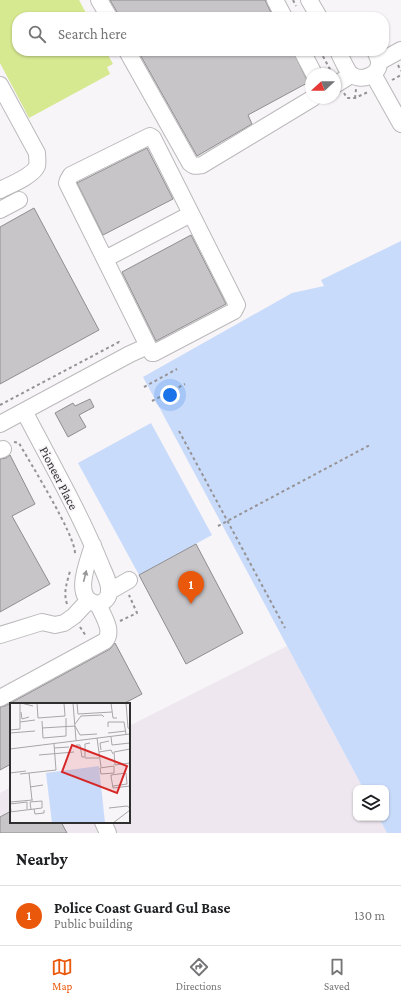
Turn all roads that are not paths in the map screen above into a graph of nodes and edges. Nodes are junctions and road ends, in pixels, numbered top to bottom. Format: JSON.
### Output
{"nodes":[{"id":1,"x":99,"y":0,"type":"edge"},
{"id":2,"x":275,"y":0,"type":"edge"},
{"id":3,"x":106,"y":12,"type":"edge"},
{"id":4,"x":281,"y":12,"type":"edge"},
{"id":5,"x":401,"y":50,"type":"edge"},
{"id":6,"x":130,"y":56,"type":"edge"},
{"id":7,"x":305,"y":56,"type":"edge"},
{"id":8,"x":341,"y":56,"type":"edge"},
{"id":9,"x":388,"y":56,"type":"edge"},
{"id":10,"x":389,"y":56,"type":"edge"},
{"id":11,"x":376,"y":62,"type":"edge"},
{"id":12,"x":311,"y":68,"type":"edge"},
{"id":13,"x":351,"y":75,"type":"junction"},
{"id":14,"x":341,"y":81,"type":"edge"},
{"id":15,"x":0,"y":84,"type":"edge"},
{"id":16,"x":305,"y":103,"type":"edge"},
{"id":17,"x":401,"y":124,"type":"edge"},
{"id":18,"x":0,"y":190,"type":"edge"},
{"id":19,"x":19,"y":200,"type":"dead end"},
{"id":20,"x":0,"y":210,"type":"edge"},
{"id":21,"x":191,"y":214,"type":"junction"},
{"id":22,"x":105,"y":259,"type":"junction"},
{"id":23,"x":139,"y":350,"type":"junction"},
{"id":24,"x":24,"y":411,"type":"junction"},
{"id":25,"x":0,"y":424,"type":"edge"},
{"id":26,"x":93,"y":545,"type":"junction"},
{"id":27,"x":129,"y":580,"type":"dead end"},
{"id":28,"x":110,"y":591,"type":"junction"},
{"id":29,"x":93,"y":603,"type":"junction"},
{"id":30,"x":0,"y":635,"type":"edge"},
{"id":31,"x":0,"y":698,"type":"edge"},
{"id":32,"x":103,"y":823,"type":"edge"},
{"id":33,"x":108,"y":833,"type":"edge"}],
"edges":[{"from":1,"to":3,"type":"street"},
{"from":2,"to":4,"type":"street"},
{"from":5,"to":10,"type":"street"},
{"from":6,"to":16,"type":"street"},
{"from":7,"to":12,"type":"street"},
{"from":8,"to":13,"type":"street"},
{"from":9,"to":11,"type":"street"},
{"from":11,"to":13,"type":"street"},
{"from":11,"to":17,"type":"street"},
{"from":13,"to":14,"type":"street"},
{"from":15,"to":18,"type":"street"},
{"from":19,"to":20,"type":"street"},
{"from":21,"to":22,"type":"street"},
{"from":21,"to":22,"type":"street"},
{"from":21,"to":23,"type":"street"},
{"from":22,"to":23,"type":"street"},
{"from":23,"to":24,"type":"street"},
{"from":24,"to":25,"type":"street"},
{"from":24,"to":26,"type":"street","name":"Pioneer Place"},
{"from":26,"to":28,"type":"street","name":"Pioneer Place"},
{"from":29,"to":26,"type":"street","one_way":true},
{"from":27,"to":28,"type":"street"},
{"from":28,"to":29,"type":"street"},
{"from":29,"to":30,"type":"street"},
{"from":29,"to":31,"type":"street"},
{"from":32,"to":33,"type":"street"}]}
